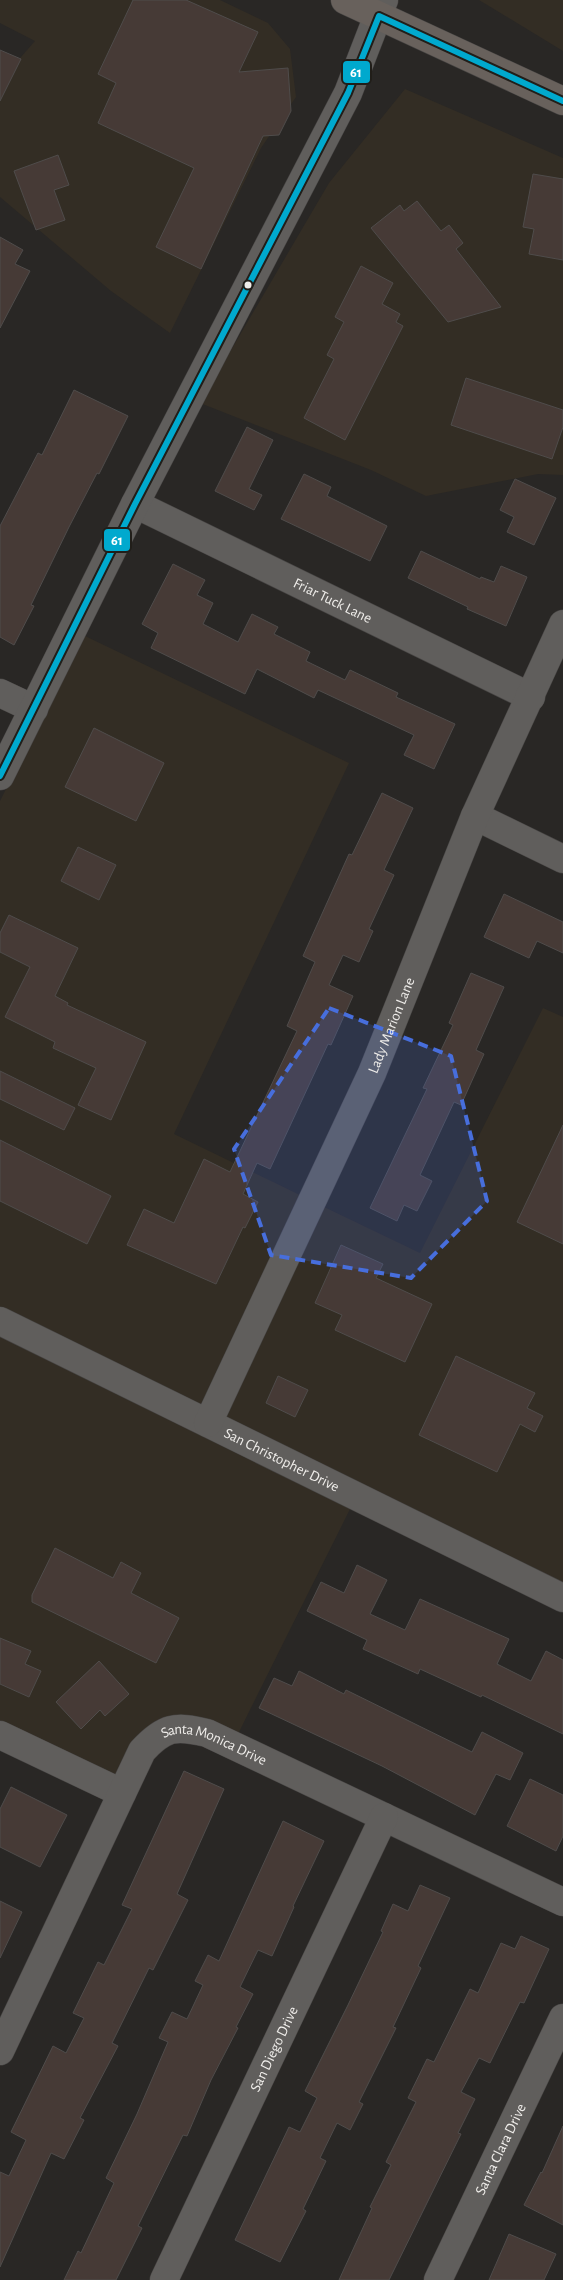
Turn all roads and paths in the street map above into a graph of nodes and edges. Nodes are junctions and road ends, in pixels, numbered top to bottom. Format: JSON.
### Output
{"nodes":[{"id":1,"x":345,"y":0,"type":"edge"},
{"id":2,"x":381,"y":8,"type":"edge"},
{"id":3,"x":563,"y":101,"type":"edge"},
{"id":4,"x":135,"y":504,"type":"junction"},
{"id":5,"x":563,"y":624,"type":"edge"},
{"id":6,"x":0,"y":692,"type":"edge"},
{"id":7,"x":531,"y":698,"type":"junction"},
{"id":8,"x":34,"y":709,"type":"junction"},
{"id":9,"x":0,"y":776,"type":"edge"},
{"id":10,"x":475,"y":816,"type":"junction"},
{"id":11,"x":563,"y":859,"type":"edge"},
{"id":12,"x":0,"y":1321,"type":"edge"},
{"id":13,"x":208,"y":1423,"type":"junction"},
{"id":14,"x":563,"y":1598,"type":"edge"},
{"id":15,"x":0,"y":1735,"type":"edge"},
{"id":16,"x":122,"y":1793,"type":"junction"},
{"id":17,"x":384,"y":1817,"type":"junction"},
{"id":18,"x":563,"y":1902,"type":"edge"},
{"id":19,"x":7,"y":2018,"type":"edge"},
{"id":20,"x":563,"y":2018,"type":"edge"},
{"id":21,"x":0,"y":2051,"type":"edge"},
{"id":22,"x":164,"y":2280,"type":"edge"},
{"id":23,"x":438,"y":2280,"type":"edge"}],
"edges":[{"from":1,"to":2,"type":"main road"},
{"from":2,"to":3,"type":"main road"},
{"from":2,"to":4,"type":"street"},
{"from":4,"to":7,"type":"street","name":"Friar Tuck Lane"},
{"from":4,"to":8,"type":"street"},
{"from":5,"to":7,"type":"street","name":"Lady Marion Lane"},
{"from":6,"to":8,"type":"street"},
{"from":7,"to":10,"type":"street","name":"Lady Marion Lane"},
{"from":8,"to":9,"type":"street"},
{"from":10,"to":11,"type":"street"},
{"from":10,"to":13,"type":"street","name":"Lady Marion Lane"},
{"from":12,"to":13,"type":"street","name":"San Christopher Drive"},
{"from":13,"to":14,"type":"street","name":"San Christopher Drive"},
{"from":15,"to":16,"type":"street"},
{"from":16,"to":17,"type":"street","name":"Santa Monica Drive"},
{"from":16,"to":19,"type":"street","name":"Santa Monica Drive"},
{"from":17,"to":18,"type":"street","name":"Santa Monica Drive"},
{"from":17,"to":22,"type":"street","name":"San Diego Drive"},
{"from":19,"to":21,"type":"street","name":"Santa Monica Drive"},
{"from":20,"to":23,"type":"street","name":"Santa Clara Drive"}]}
